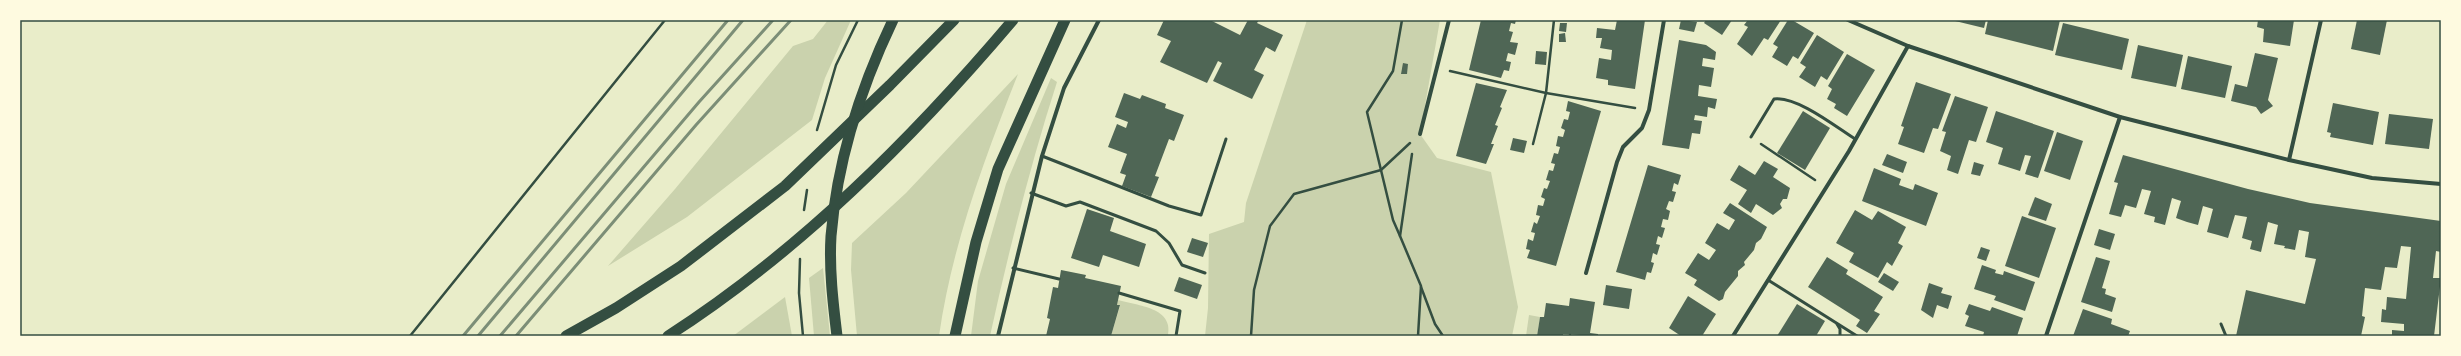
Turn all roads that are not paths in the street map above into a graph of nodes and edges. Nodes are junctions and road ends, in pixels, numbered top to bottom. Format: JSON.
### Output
{"nodes":[{"id":1,"x":894,"y":20,"type":"edge"},
{"id":2,"x":1014,"y":20,"type":"edge"},
{"id":3,"x":1065,"y":20,"type":"edge"},
{"id":4,"x":1099,"y":20,"type":"edge"},
{"id":5,"x":1449,"y":20,"type":"edge"},
{"id":6,"x":1664,"y":20,"type":"edge"},
{"id":7,"x":1848,"y":20,"type":"edge"},
{"id":8,"x":1858,"y":20,"type":"edge"},
{"id":9,"x":2322,"y":20,"type":"edge"},
{"id":10,"x":951,"y":23,"type":"edge"},
{"id":11,"x":1856,"y":25,"type":"junction"},
{"id":12,"x":1908,"y":46,"type":"junction"},
{"id":13,"x":2120,"y":116,"type":"junction"},
{"id":14,"x":1420,"y":134,"type":"road end"},
{"id":15,"x":1751,"y":137,"type":"road end"},
{"id":16,"x":1226,"y":139,"type":"dead end"},
{"id":17,"x":1855,"y":140,"type":"junction"},
{"id":18,"x":1042,"y":156,"type":"junction"},
{"id":19,"x":2289,"y":160,"type":"junction"},
{"id":20,"x":2441,"y":184,"type":"edge"},
{"id":21,"x":1031,"y":193,"type":"junction"},
{"id":22,"x":1013,"y":268,"type":"junction"},
{"id":23,"x":1205,"y":273,"type":"dead end"},
{"id":24,"x":1586,"y":273,"type":"dead end"},
{"id":25,"x":1059,"y":280,"type":"dead end"},
{"id":26,"x":1768,"y":280,"type":"junction"},
{"id":27,"x":1119,"y":293,"type":"dead end"},
{"id":28,"x":1836,"y":323,"type":"junction"},
{"id":29,"x":2221,"y":324,"type":"dead end"},
{"id":30,"x":566,"y":336,"type":"edge"},
{"id":31,"x":668,"y":336,"type":"edge"},
{"id":32,"x":837,"y":336,"type":"edge"},
{"id":33,"x":955,"y":336,"type":"edge"},
{"id":34,"x":998,"y":336,"type":"edge"},
{"id":35,"x":1176,"y":336,"type":"edge"},
{"id":36,"x":1733,"y":336,"type":"edge"},
{"id":37,"x":1840,"y":336,"type":"edge"},
{"id":38,"x":1857,"y":336,"type":"edge"},
{"id":39,"x":2046,"y":336,"type":"edge"},
{"id":40,"x":2226,"y":336,"type":"edge"}],
"edges":[{"from":1,"to":32,"type":"highway"},
{"from":2,"to":31,"type":"highway"},
{"from":3,"to":33,"type":"highway"},
{"from":4,"to":18,"type":"street"},
{"from":5,"to":14,"type":"street"},
{"from":6,"to":24,"type":"street"},
{"from":7,"to":11,"type":"street"},
{"from":8,"to":11,"type":"street"},
{"from":9,"to":19,"type":"street"},
{"from":10,"to":30,"type":"highway"},
{"from":11,"to":12,"type":"street"},
{"from":12,"to":13,"type":"street"},
{"from":12,"to":17,"type":"street"},
{"from":13,"to":19,"type":"street"},
{"from":13,"to":39,"type":"street"},
{"from":15,"to":17,"type":"lane"},
{"from":16,"to":18,"type":"lane"},
{"from":17,"to":26,"type":"street"},
{"from":18,"to":21,"type":"street"},
{"from":19,"to":20,"type":"street"},
{"from":21,"to":22,"type":"street"},
{"from":21,"to":23,"type":"lane"},
{"from":22,"to":25,"type":"lane"},
{"from":22,"to":34,"type":"street"},
{"from":26,"to":28,"type":"lane"},
{"from":26,"to":36,"type":"street"},
{"from":27,"to":35,"type":"lane"},
{"from":28,"to":37,"type":"lane"},
{"from":28,"to":38,"type":"lane"},
{"from":29,"to":40,"type":"lane"}]}
